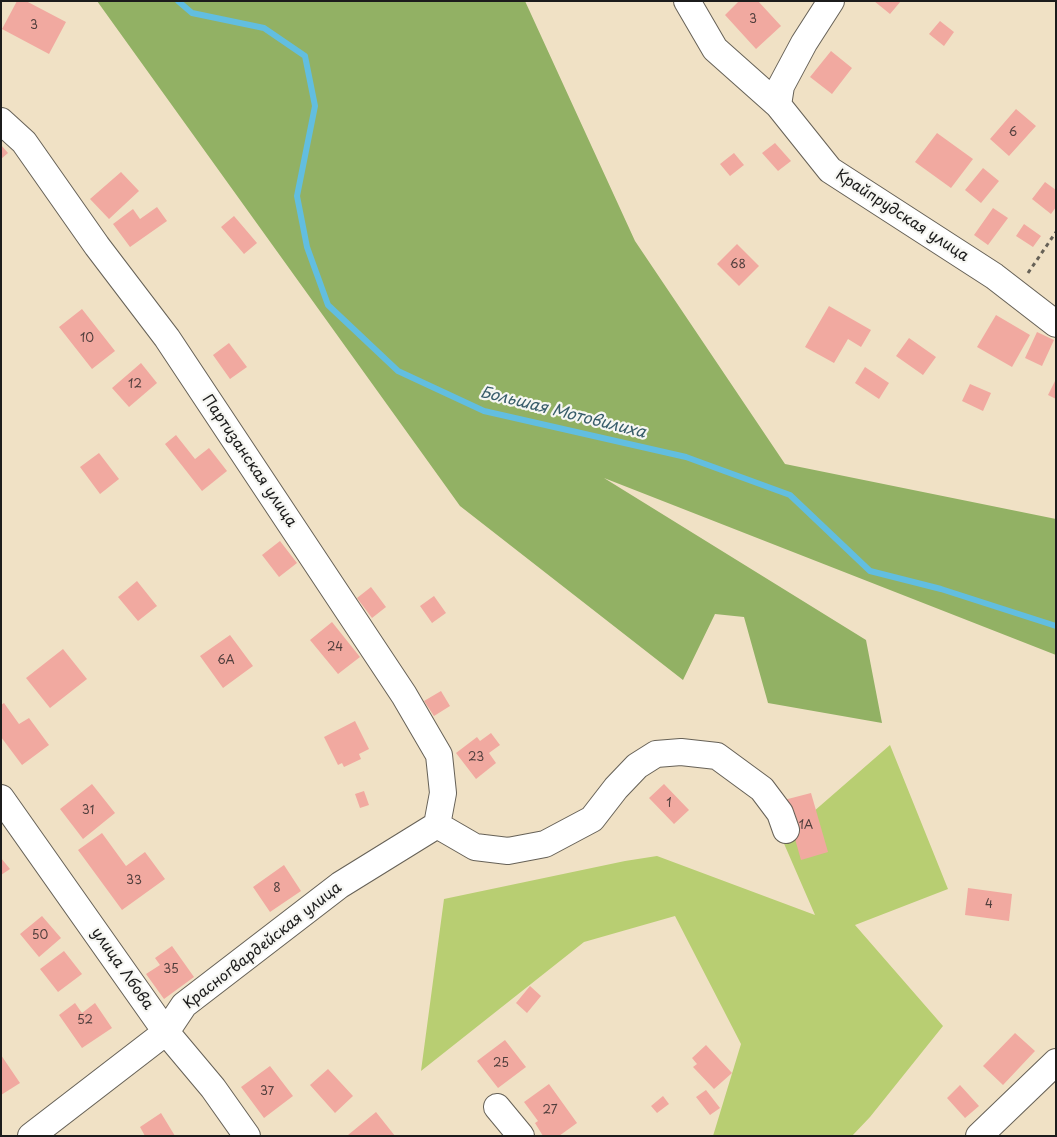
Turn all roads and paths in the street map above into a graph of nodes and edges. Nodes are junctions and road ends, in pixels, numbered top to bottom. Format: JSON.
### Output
{"nodes":[{"id":1,"x":687,"y":1,"type":"edge"},
{"id":2,"x":831,"y":1,"type":"edge"},
{"id":3,"x":778,"y":105,"type":"junction"},
{"id":4,"x":1,"y":121,"type":"edge"},
{"id":5,"x":1056,"y":232,"type":"edge"},
{"id":6,"x":1016,"y":293,"type":"junction"},
{"id":7,"x":1056,"y":324,"type":"edge"},
{"id":8,"x":1,"y":798,"type":"edge"},
{"id":9,"x":437,"y":825,"type":"junction"},
{"id":10,"x":786,"y":830,"type":"dead end"},
{"id":11,"x":166,"y":1032,"type":"junction"},
{"id":12,"x":1056,"y":1062,"type":"edge"},
{"id":13,"x":497,"y":1107,"type":"dead end"},
{"id":14,"x":31,"y":1136,"type":"edge"},
{"id":15,"x":247,"y":1136,"type":"edge"},
{"id":16,"x":521,"y":1136,"type":"edge"},
{"id":17,"x":979,"y":1136,"type":"edge"}],
"edges":[{"from":1,"to":3,"type":"street","name":"Крайпрудская улица"},
{"from":2,"to":3,"type":"street"},
{"from":3,"to":6,"type":"street","name":"Крайпрудская улица"},
{"from":4,"to":9,"type":"street","name":"Партизанская улица"},
{"from":5,"to":6,"type":"path"},
{"from":6,"to":7,"type":"street","name":"Крайпрудская улица"},
{"from":8,"to":11,"type":"street","name":"улица Лбова"},
{"from":9,"to":10,"type":"street"},
{"from":9,"to":11,"type":"street","name":"Красногвардейская улица"},
{"from":11,"to":14,"type":"street","name":"Красногвардейская улица"},
{"from":11,"to":15,"type":"street","name":"улица Лбова"},
{"from":12,"to":17,"type":"street"},
{"from":13,"to":16,"type":"street"}]}
